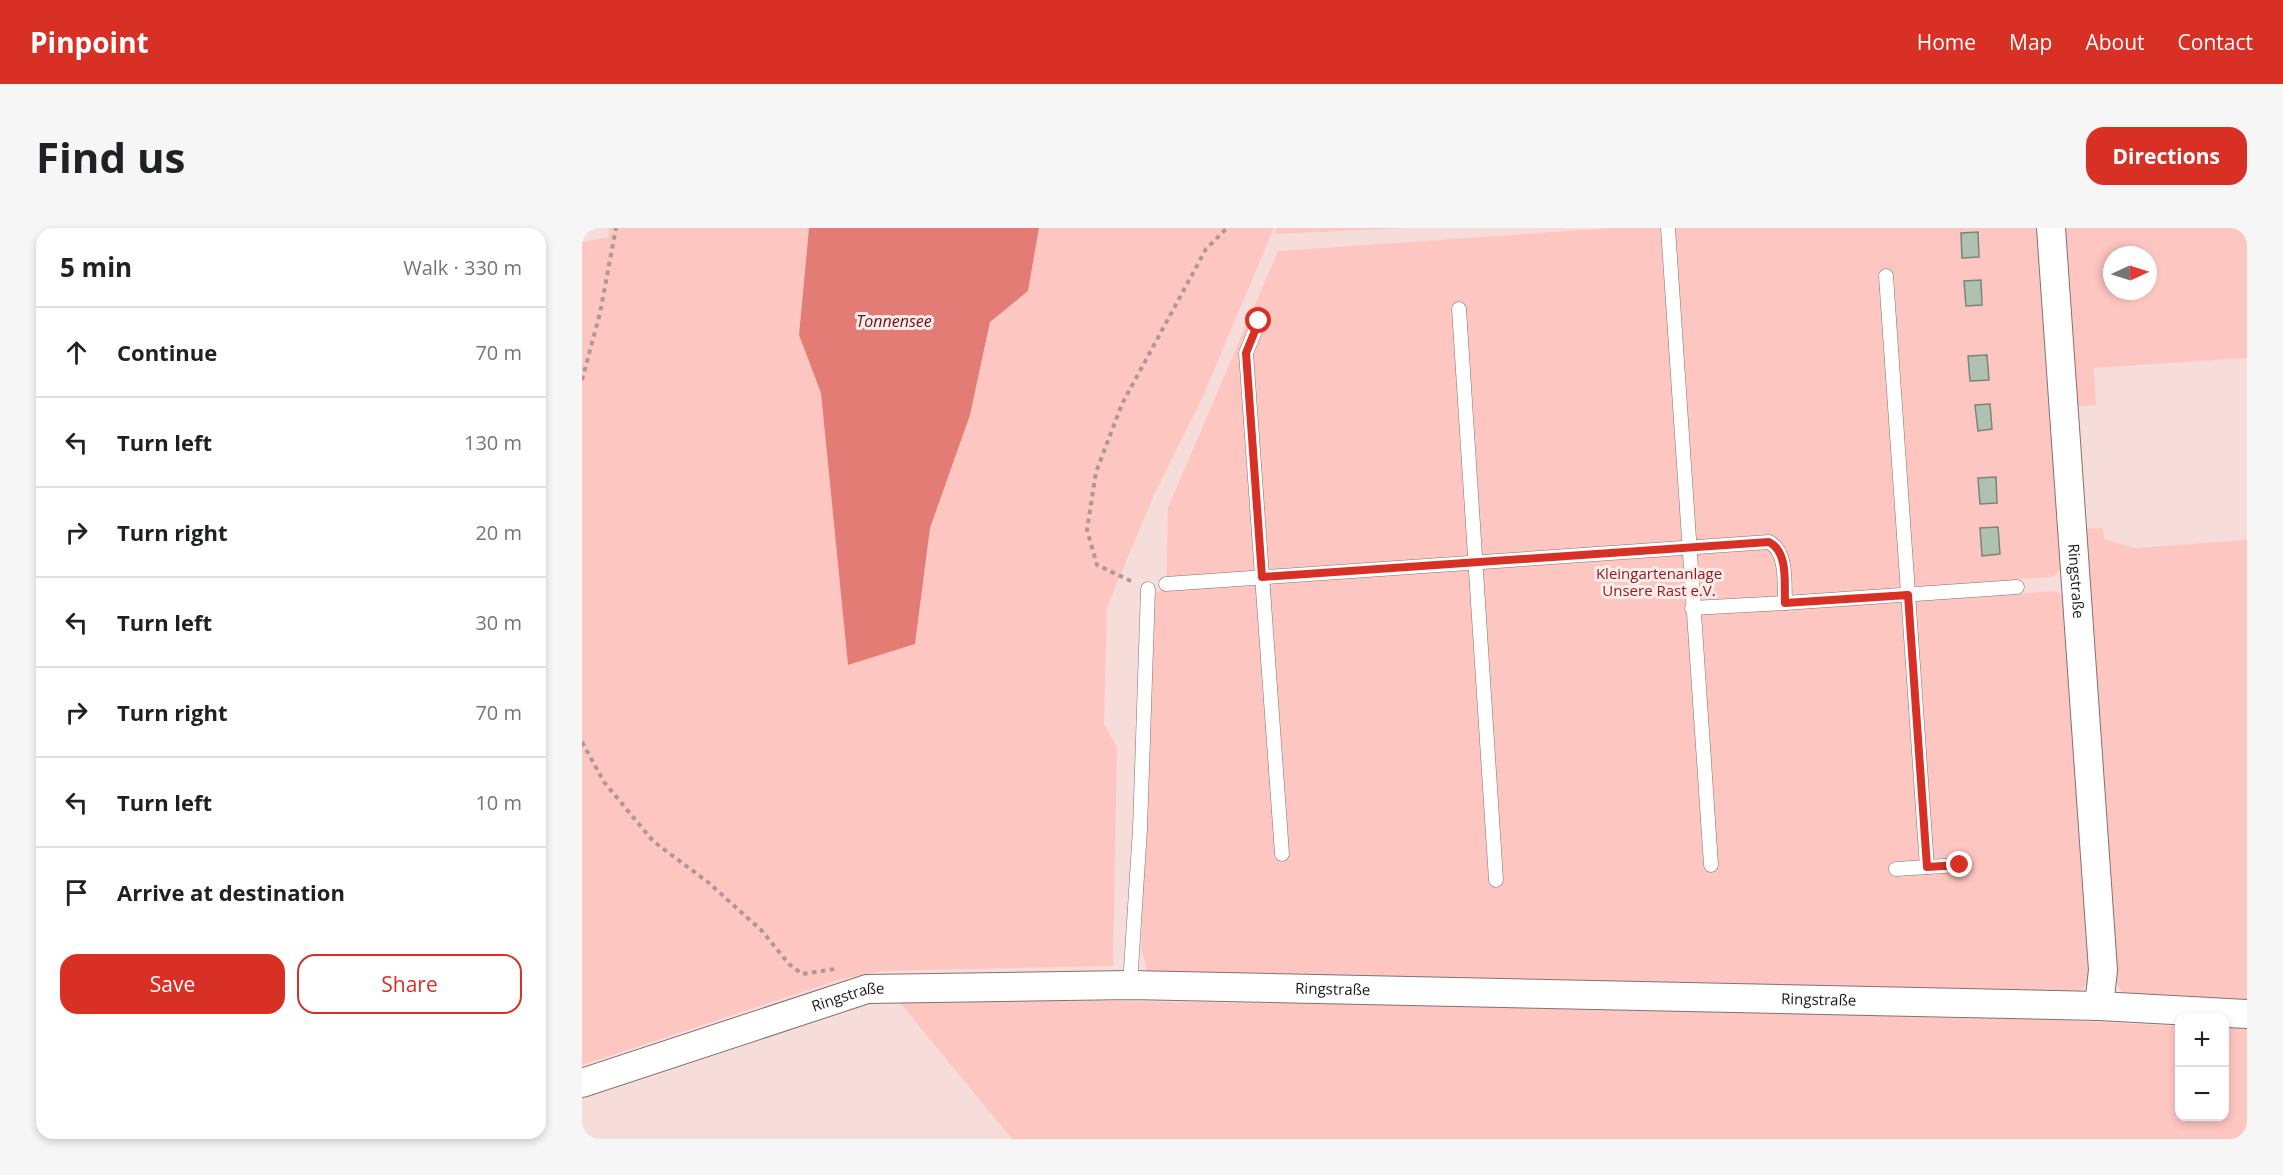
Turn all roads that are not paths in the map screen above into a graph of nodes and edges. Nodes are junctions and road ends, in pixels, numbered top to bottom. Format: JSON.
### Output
{"nodes":[{"id":1,"x":1668,"y":228,"type":"edge"},
{"id":2,"x":2051,"y":228,"type":"edge"},
{"id":3,"x":1886,"y":276,"type":"dead end"},
{"id":4,"x":1459,"y":309,"type":"dead end"},
{"id":5,"x":1259,"y":321,"type":"dead end"},
{"id":6,"x":1688,"y":546,"type":"junction"},
{"id":7,"x":1475,"y":562,"type":"junction"},
{"id":8,"x":1262,"y":577,"type":"junction"},
{"id":9,"x":1166,"y":584,"type":"dead end"},
{"id":10,"x":2017,"y":587,"type":"dead end"},
{"id":11,"x":1148,"y":589,"type":"road end"},
{"id":12,"x":1908,"y":595,"type":"junction"},
{"id":13,"x":1785,"y":603,"type":"junction"},
{"id":14,"x":1692,"y":608,"type":"junction"},
{"id":15,"x":1282,"y":854,"type":"dead end"},
{"id":16,"x":1711,"y":864,"type":"dead end"},
{"id":17,"x":1960,"y":865,"type":"dead end"},
{"id":18,"x":1927,"y":867,"type":"junction"},
{"id":19,"x":1896,"y":869,"type":"dead end"},
{"id":20,"x":1496,"y":880,"type":"dead end"},
{"id":21,"x":1130,"y":985,"type":"junction"},
{"id":22,"x":2099,"y":1006,"type":"junction"},
{"id":23,"x":2247,"y":1014,"type":"edge"},
{"id":24,"x":582,"y":1083,"type":"edge"}],
"edges":[{"from":1,"to":6,"type":"lane"},
{"from":2,"to":22,"type":"street","name":"Ringstraße"},
{"from":3,"to":12,"type":"lane"},
{"from":4,"to":7,"type":"lane"},
{"from":5,"to":8,"type":"lane"},
{"from":6,"to":7,"type":"lane"},
{"from":6,"to":13,"type":"lane"},
{"from":6,"to":14,"type":"lane"},
{"from":7,"to":8,"type":"lane"},
{"from":7,"to":20,"type":"lane"},
{"from":8,"to":9,"type":"lane"},
{"from":8,"to":15,"type":"lane"},
{"from":10,"to":12,"type":"lane"},
{"from":11,"to":21,"type":"lane"},
{"from":12,"to":13,"type":"lane"},
{"from":12,"to":18,"type":"lane"},
{"from":13,"to":14,"type":"lane"},
{"from":14,"to":16,"type":"lane"},
{"from":17,"to":18,"type":"lane"},
{"from":18,"to":19,"type":"lane"},
{"from":21,"to":22,"type":"street","name":"Ringstraße"},
{"from":21,"to":24,"type":"street","name":"Ringstraße"},
{"from":22,"to":23,"type":"street","name":"Ringstraße"}]}
